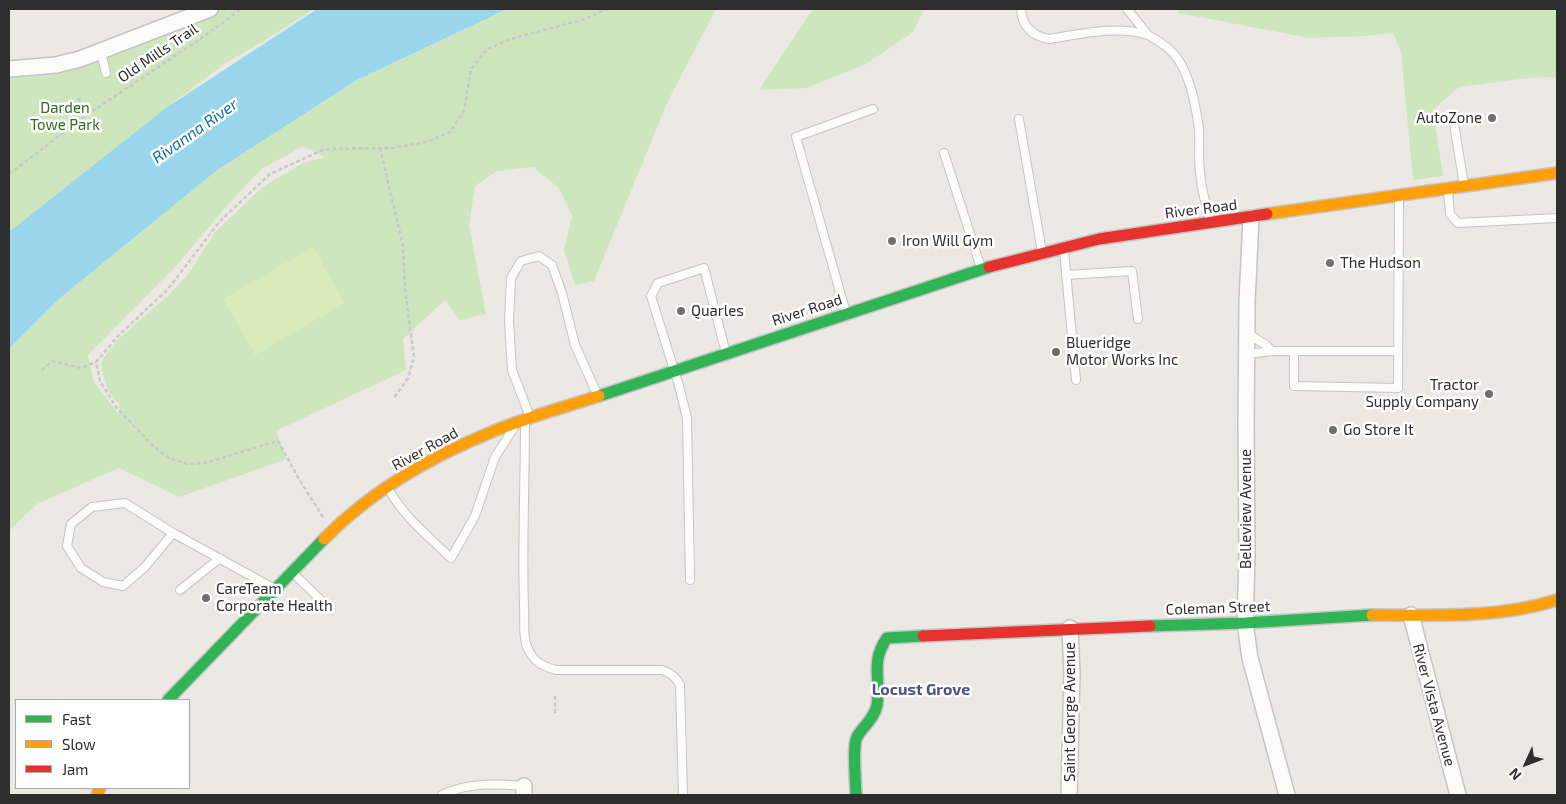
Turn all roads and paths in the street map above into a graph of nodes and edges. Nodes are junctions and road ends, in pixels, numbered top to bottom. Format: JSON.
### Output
{"nodes":[{"id":1,"x":210,"y":9,"type":"edge"},
{"id":2,"x":241,"y":9,"type":"edge"},
{"id":3,"x":607,"y":9,"type":"edge"},
{"id":4,"x":1021,"y":9,"type":"edge"},
{"id":5,"x":1127,"y":9,"type":"edge"},
{"id":6,"x":1148,"y":35,"type":"junction"},
{"id":7,"x":101,"y":52,"type":"junction"},
{"id":8,"x":9,"y":69,"type":"edge"},
{"id":9,"x":106,"y":73,"type":"dead end"},
{"id":10,"x":78,"y":98,"type":"dead end"},
{"id":11,"x":873,"y":109,"type":"dead end"},
{"id":12,"x":87,"y":115,"type":"junction"},
{"id":13,"x":1453,"y":118,"type":"dead end"},
{"id":14,"x":1019,"y":119,"type":"dead end"},
{"id":15,"x":380,"y":148,"type":"junction"},
{"id":16,"x":944,"y":153,"type":"dead end"},
{"id":17,"x":1557,"y":173,"type":"edge"},
{"id":18,"x":9,"y":174,"type":"edge"},
{"id":19,"x":1464,"y":187,"type":"junction"},
{"id":20,"x":1448,"y":189,"type":"junction"},
{"id":21,"x":1400,"y":196,"type":"junction"},
{"id":22,"x":1251,"y":218,"type":"junction"},
{"id":23,"x":1557,"y":218,"type":"edge"},
{"id":24,"x":1210,"y":223,"type":"junction"},
{"id":25,"x":1064,"y":248,"type":"junction"},
{"id":26,"x":1042,"y":252,"type":"junction"},
{"id":27,"x":982,"y":270,"type":"junction"},
{"id":28,"x":1066,"y":275,"type":"junction"},
{"id":29,"x":847,"y":313,"type":"junction"},
{"id":30,"x":1138,"y":320,"type":"dead end"},
{"id":31,"x":1247,"y":333,"type":"junction"},
{"id":32,"x":1272,"y":351,"type":"junction"},
{"id":33,"x":1294,"y":352,"type":"junction"},
{"id":34,"x":1398,"y":352,"type":"junction"},
{"id":35,"x":726,"y":353,"type":"junction"},
{"id":36,"x":1247,"y":354,"type":"junction"},
{"id":37,"x":96,"y":362,"type":"junction"},
{"id":38,"x":42,"y":370,"type":"dead end"},
{"id":39,"x":674,"y":370,"type":"junction"},
{"id":40,"x":1076,"y":380,"type":"dead end"},
{"id":41,"x":598,"y":396,"type":"junction"},
{"id":42,"x":394,"y":398,"type":"dead end"},
{"id":43,"x":524,"y":421,"type":"junction"},
{"id":44,"x":388,"y":487,"type":"junction"},
{"id":45,"x":323,"y":517,"type":"dead end"},
{"id":46,"x":173,"y":533,"type":"junction"},
{"id":47,"x":220,"y":558,"type":"junction"},
{"id":48,"x":293,"y":572,"type":"junction"},
{"id":49,"x":690,"y":580,"type":"dead end"},
{"id":50,"x":275,"y":589,"type":"junction"},
{"id":51,"x":180,"y":590,"type":"dead end"},
{"id":52,"x":1557,"y":600,"type":"edge"},
{"id":53,"x":328,"y":607,"type":"dead end"},
{"id":54,"x":1411,"y":615,"type":"junction"},
{"id":55,"x":1245,"y":623,"type":"junction"},
{"id":56,"x":1070,"y":628,"type":"junction"},
{"id":57,"x":555,"y":694,"type":"dead end"},
{"id":58,"x":169,"y":699,"type":"edge"},
{"id":59,"x":555,"y":713,"type":"dead end"},
{"id":60,"x":524,"y":791,"type":"edge"},
{"id":61,"x":442,"y":795,"type":"edge"},
{"id":62,"x":683,"y":795,"type":"edge"},
{"id":63,"x":856,"y":795,"type":"edge"},
{"id":64,"x":1069,"y":795,"type":"edge"},
{"id":65,"x":1286,"y":795,"type":"edge"},
{"id":66,"x":1458,"y":795,"type":"edge"}],
"edges":[{"from":1,"to":7,"type":"street"},
{"from":2,"to":12,"type":"path","name":"Old Mills Trail"},
{"from":3,"to":15,"type":"path"},
{"from":4,"to":6,"type":"lane"},
{"from":5,"to":6,"type":"lane"},
{"from":6,"to":24,"type":"lane"},
{"from":7,"to":8,"type":"street"},
{"from":7,"to":9,"type":"lane"},
{"from":10,"to":12,"type":"path"},
{"from":11,"to":29,"type":"lane"},
{"from":12,"to":18,"type":"path","name":"Old Mills Trail"},
{"from":13,"to":19,"type":"lane"},
{"from":14,"to":26,"type":"lane"},
{"from":15,"to":37,"type":"path"},
{"from":15,"to":42,"type":"path"},
{"from":16,"to":27,"type":"lane"},
{"from":17,"to":19,"type":"street","name":"River Road"},
{"from":19,"to":20,"type":"street","name":"River Road"},
{"from":20,"to":21,"type":"street","name":"River Road"},
{"from":20,"to":23,"type":"lane"},
{"from":21,"to":22,"type":"street","name":"River Road"},
{"from":21,"to":34,"type":"lane"},
{"from":22,"to":24,"type":"street","name":"River Road"},
{"from":22,"to":31,"type":"street","name":"Belleview Avenue"},
{"from":24,"to":25,"type":"street","name":"River Road"},
{"from":25,"to":26,"type":"street","name":"River Road"},
{"from":25,"to":28,"type":"lane"},
{"from":26,"to":27,"type":"street","name":"River Road"},
{"from":27,"to":29,"type":"street","name":"River Road"},
{"from":28,"to":30,"type":"lane"},
{"from":28,"to":40,"type":"lane"},
{"from":29,"to":35,"type":"street","name":"River Road"},
{"from":31,"to":32,"type":"lane"},
{"from":31,"to":36,"type":"street","name":"Belleview Avenue"},
{"from":32,"to":33,"type":"lane"},
{"from":32,"to":36,"type":"lane"},
{"from":33,"to":34,"type":"lane"},
{"from":33,"to":34,"type":"lane"},
{"from":35,"to":39,"type":"street","name":"River Road"},
{"from":35,"to":39,"type":"lane"},
{"from":36,"to":55,"type":"street","name":"Belleview Avenue"},
{"from":37,"to":38,"type":"path"},
{"from":37,"to":45,"type":"path"},
{"from":39,"to":41,"type":"street","name":"River Road"},
{"from":39,"to":49,"type":"lane"},
{"from":41,"to":43,"type":"street","name":"River Road"},
{"from":41,"to":43,"type":"lane"},
{"from":43,"to":44,"type":"street","name":"River Road"},
{"from":43,"to":44,"type":"lane"},
{"from":43,"to":62,"type":"lane"},
{"from":44,"to":48,"type":"street","name":"River Road"},
{"from":46,"to":46,"type":"lane"},
{"from":46,"to":47,"type":"lane"},
{"from":47,"to":50,"type":"lane"},
{"from":47,"to":51,"type":"lane"},
{"from":48,"to":50,"type":"street","name":"River Road"},
{"from":48,"to":53,"type":"lane"},
{"from":50,"to":58,"type":"street","name":"River Road"},
{"from":52,"to":54,"type":"street","name":"Coleman Street"},
{"from":54,"to":55,"type":"street","name":"Coleman Street"},
{"from":54,"to":66,"type":"street","name":"River Vista Avenue"},
{"from":55,"to":56,"type":"street","name":"Coleman Street"},
{"from":55,"to":65,"type":"street","name":"Belleview Avenue"},
{"from":56,"to":63,"type":"street","name":"Coleman Street"},
{"from":56,"to":64,"type":"street","name":"Saint George Avenue"},
{"from":57,"to":59,"type":"path"},
{"from":60,"to":61,"type":"lane"}]}
